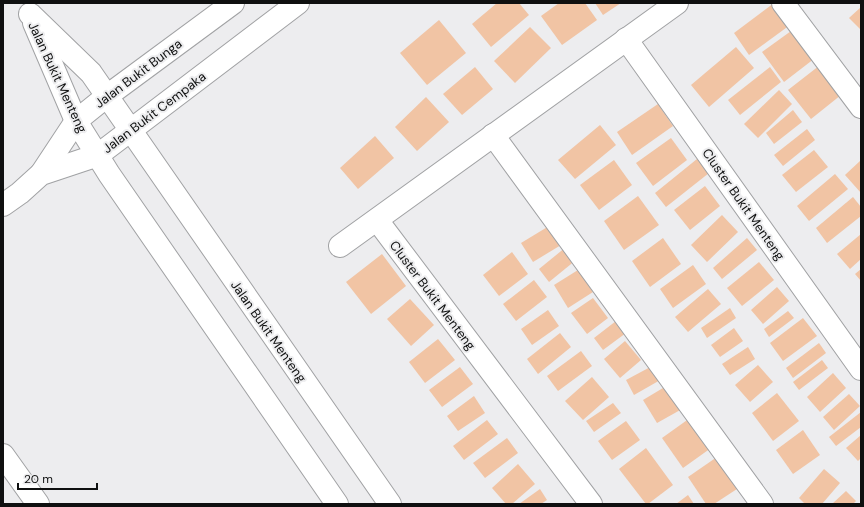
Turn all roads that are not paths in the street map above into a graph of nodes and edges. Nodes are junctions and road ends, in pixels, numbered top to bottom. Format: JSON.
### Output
{"nodes":[{"id":1,"x":233,"y":3,"type":"edge"},
{"id":2,"x":298,"y":3,"type":"edge"},
{"id":3,"x":677,"y":3,"type":"edge"},
{"id":4,"x":783,"y":3,"type":"edge"},
{"id":5,"x":26,"y":8,"type":"edge"},
{"id":6,"x":626,"y":39,"type":"junction"},
{"id":7,"x":107,"y":96,"type":"junction"},
{"id":8,"x":861,"y":107,"type":"edge"},
{"id":9,"x":76,"y":121,"type":"junction"},
{"id":10,"x":129,"y":130,"type":"junction"},
{"id":11,"x":493,"y":135,"type":"junction"},
{"id":12,"x":98,"y":155,"type":"junction"},
{"id":13,"x":41,"y":174,"type":"junction"},
{"id":14,"x":3,"y":205,"type":"edge"},
{"id":15,"x":377,"y":220,"type":"junction"},
{"id":16,"x":340,"y":246,"type":"dead end"},
{"id":17,"x":861,"y":369,"type":"edge"},
{"id":18,"x":3,"y":455,"type":"edge"},
{"id":19,"x":38,"y":504,"type":"edge"},
{"id":20,"x":337,"y":504,"type":"edge"},
{"id":21,"x":390,"y":504,"type":"edge"},
{"id":22,"x":591,"y":504,"type":"edge"},
{"id":23,"x":762,"y":504,"type":"edge"}],
"edges":[{"from":1,"to":7,"type":"street","name":"Jalan Bukit Bunga"},
{"from":2,"to":10,"type":"street","name":"Jalan Bukit Cempaka"},
{"from":3,"to":6,"type":"street"},
{"from":4,"to":8,"type":"street"},
{"from":5,"to":7,"type":"street","name":"Jalan Bukit Menteng"},
{"from":5,"to":9,"type":"street","name":"Jalan Bukit Menteng"},
{"from":6,"to":11,"type":"street"},
{"from":6,"to":17,"type":"street","name":"Cluster Bukit Menteng"},
{"from":7,"to":9,"type":"street","name":"Jalan Bukit Bunga"},
{"from":7,"to":10,"type":"street","name":"Jalan Bukit Menteng"},
{"from":9,"to":12,"type":"street","name":"Jalan Bukit Menteng"},
{"from":9,"to":13,"type":"street","name":"Jalan Bukit Bunga"},
{"from":10,"to":12,"type":"street","name":"Jalan Bukit Cempaka"},
{"from":10,"to":21,"type":"street","name":"Jalan Bukit Menteng"},
{"from":11,"to":15,"type":"street"},
{"from":11,"to":23,"type":"street"},
{"from":12,"to":13,"type":"street","name":"Jalan Bukit Cempaka"},
{"from":12,"to":20,"type":"street","name":"Jalan Bukit Menteng"},
{"from":13,"to":14,"type":"street","name":"Jalan Bukit Cempaka"},
{"from":15,"to":16,"type":"street"},
{"from":15,"to":22,"type":"street","name":"Cluster Bukit Menteng"},
{"from":18,"to":19,"type":"street"}]}
